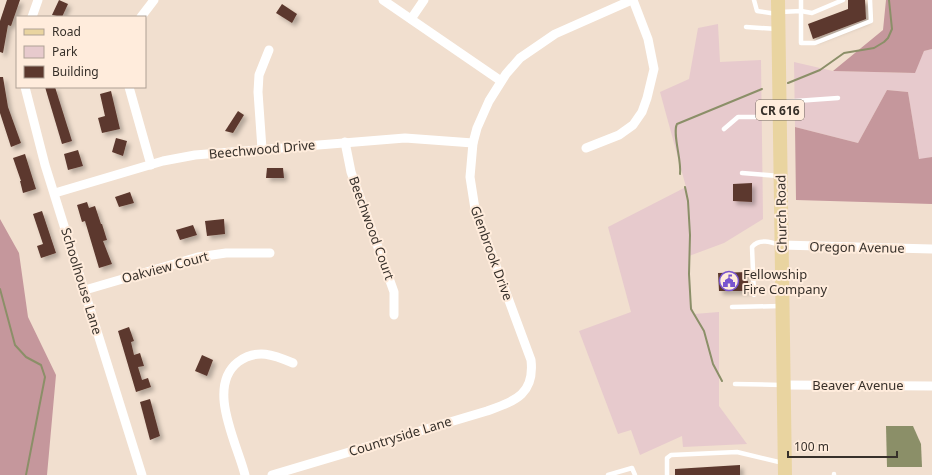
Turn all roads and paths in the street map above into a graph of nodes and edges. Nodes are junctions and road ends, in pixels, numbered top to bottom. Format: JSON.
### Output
{"nodes":[{"id":1,"x":38,"y":0,"type":"edge"},
{"id":2,"x":154,"y":0,"type":"edge"},
{"id":3,"x":383,"y":0,"type":"edge"},
{"id":4,"x":424,"y":0,"type":"edge"},
{"id":5,"x":632,"y":0,"type":"edge"},
{"id":6,"x":754,"y":0,"type":"edge"},
{"id":7,"x":801,"y":0,"type":"edge"},
{"id":8,"x":843,"y":0,"type":"edge"},
{"id":9,"x":870,"y":0,"type":"edge"},
{"id":10,"x":778,"y":9,"type":"edge"},
{"id":11,"x":801,"y":11,"type":"junction"},
{"id":12,"x":32,"y":16,"type":"edge"},
{"id":13,"x":142,"y":16,"type":"edge"},
{"id":14,"x":411,"y":19,"type":"junction"},
{"id":15,"x":746,"y":27,"type":"dead end"},
{"id":16,"x":778,"y":29,"type":"junction"},
{"id":17,"x":269,"y":50,"type":"dead end"},
{"id":18,"x":501,"y":81,"type":"junction"},
{"id":19,"x":25,"y":88,"type":"edge"},
{"id":20,"x":129,"y":88,"type":"edge"},
{"id":21,"x":838,"y":98,"type":"dead end"},
{"id":22,"x":780,"y":102,"type":"junction"},
{"id":23,"x":780,"y":117,"type":"junction"},
{"id":24,"x":724,"y":129,"type":"dead end"},
{"id":25,"x":346,"y":142,"type":"junction"},
{"id":26,"x":473,"y":143,"type":"junction"},
{"id":27,"x":586,"y":148,"type":"dead end"},
{"id":28,"x":262,"y":149,"type":"junction"},
{"id":29,"x":151,"y":165,"type":"junction"},
{"id":30,"x":742,"y":174,"type":"dead end"},
{"id":31,"x":780,"y":176,"type":"junction"},
{"id":32,"x":55,"y":193,"type":"junction"},
{"id":33,"x":782,"y":245,"type":"junction"},
{"id":34,"x":932,"y":249,"type":"edge"},
{"id":35,"x":270,"y":253,"type":"dead end"},
{"id":36,"x":85,"y":290,"type":"junction"},
{"id":37,"x":754,"y":295,"type":"dead end"},
{"id":38,"x":782,"y":306,"type":"junction"},
{"id":39,"x":732,"y":307,"type":"dead end"},
{"id":40,"x":394,"y":315,"type":"dead end"},
{"id":41,"x":293,"y":363,"type":"dead end"},
{"id":42,"x":735,"y":384,"type":"dead end"},
{"id":43,"x":783,"y":385,"type":"junction"},
{"id":44,"x":932,"y":386,"type":"edge"},
{"id":45,"x":525,"y":391,"type":"joint"},
{"id":46,"x":784,"y":469,"type":"edge"},
{"id":47,"x":142,"y":475,"type":"edge"},
{"id":48,"x":245,"y":475,"type":"edge"},
{"id":49,"x":272,"y":475,"type":"edge"},
{"id":50,"x":608,"y":475,"type":"edge"},
{"id":51,"x":634,"y":475,"type":"edge"},
{"id":52,"x":667,"y":475,"type":"edge"}],
"edges":[{"from":1,"to":12,"type":"street"},
{"from":2,"to":13,"type":"street"},
{"from":3,"to":14,"type":"street"},
{"from":4,"to":14,"type":"street"},
{"from":5,"to":18,"type":"street","name":"Glenbrook Drive"},
{"from":5,"to":27,"type":"street"},
{"from":6,"to":10,"type":"lane"},
{"from":7,"to":11,"type":"lane"},
{"from":8,"to":11,"type":"lane"},
{"from":9,"to":11,"type":"lane"},
{"from":10,"to":11,"type":"lane"},
{"from":10,"to":16,"type":"main road","name":"Church Road","number":"CR 616"},
{"from":14,"to":18,"type":"street"},
{"from":15,"to":16,"type":"lane"},
{"from":16,"to":22,"type":"main road","name":"Church Road","number":"CR 616"},
{"from":17,"to":28,"type":"street"},
{"from":18,"to":26,"type":"street","name":"Glenbrook Drive"},
{"from":19,"to":32,"type":"street","name":"Schoolhouse Lane"},
{"from":20,"to":29,"type":"street"},
{"from":21,"to":22,"type":"lane"},
{"from":22,"to":23,"type":"main road","name":"Church Road","number":"CR 616"},
{"from":23,"to":24,"type":"lane"},
{"from":23,"to":31,"type":"main road","name":"Church Road","number":"CR 616"},
{"from":25,"to":26,"type":"street","name":"Beechwood Drive"},
{"from":25,"to":28,"type":"street","name":"Beechwood Drive"},
{"from":25,"to":40,"type":"street","name":"Beechwood Court"},
{"from":26,"to":45,"type":"street","name":"Glenbrook Drive"},
{"from":28,"to":29,"type":"street","name":"Beechwood Drive"},
{"from":29,"to":32,"type":"street","name":"Beechwood Drive"},
{"from":30,"to":31,"type":"lane"},
{"from":31,"to":33,"type":"main road","name":"Church Road","number":"CR 616"},
{"from":32,"to":36,"type":"street","name":"Schoolhouse Lane"},
{"from":33,"to":34,"type":"street","name":"Oregon Avenue"},
{"from":33,"to":37,"type":"lane"},
{"from":33,"to":38,"type":"main road","name":"Church Road","number":"CR 616"},
{"from":35,"to":36,"type":"street","name":"Oakview Court"},
{"from":36,"to":47,"type":"street","name":"Schoolhouse Lane"},
{"from":38,"to":39,"type":"lane"},
{"from":38,"to":43,"type":"main road","name":"Church Road","number":"CR 616"},
{"from":41,"to":48,"type":"street"},
{"from":42,"to":43,"type":"lane"},
{"from":43,"to":44,"type":"street","name":"Beaver Avenue"},
{"from":43,"to":46,"type":"main road","name":"Church Road","number":"CR 616"},
{"from":45,"to":49,"type":"street","name":"Countryside Lane"},
{"from":46,"to":52,"type":"lane"},
{"from":50,"to":51,"type":"lane"}]}
